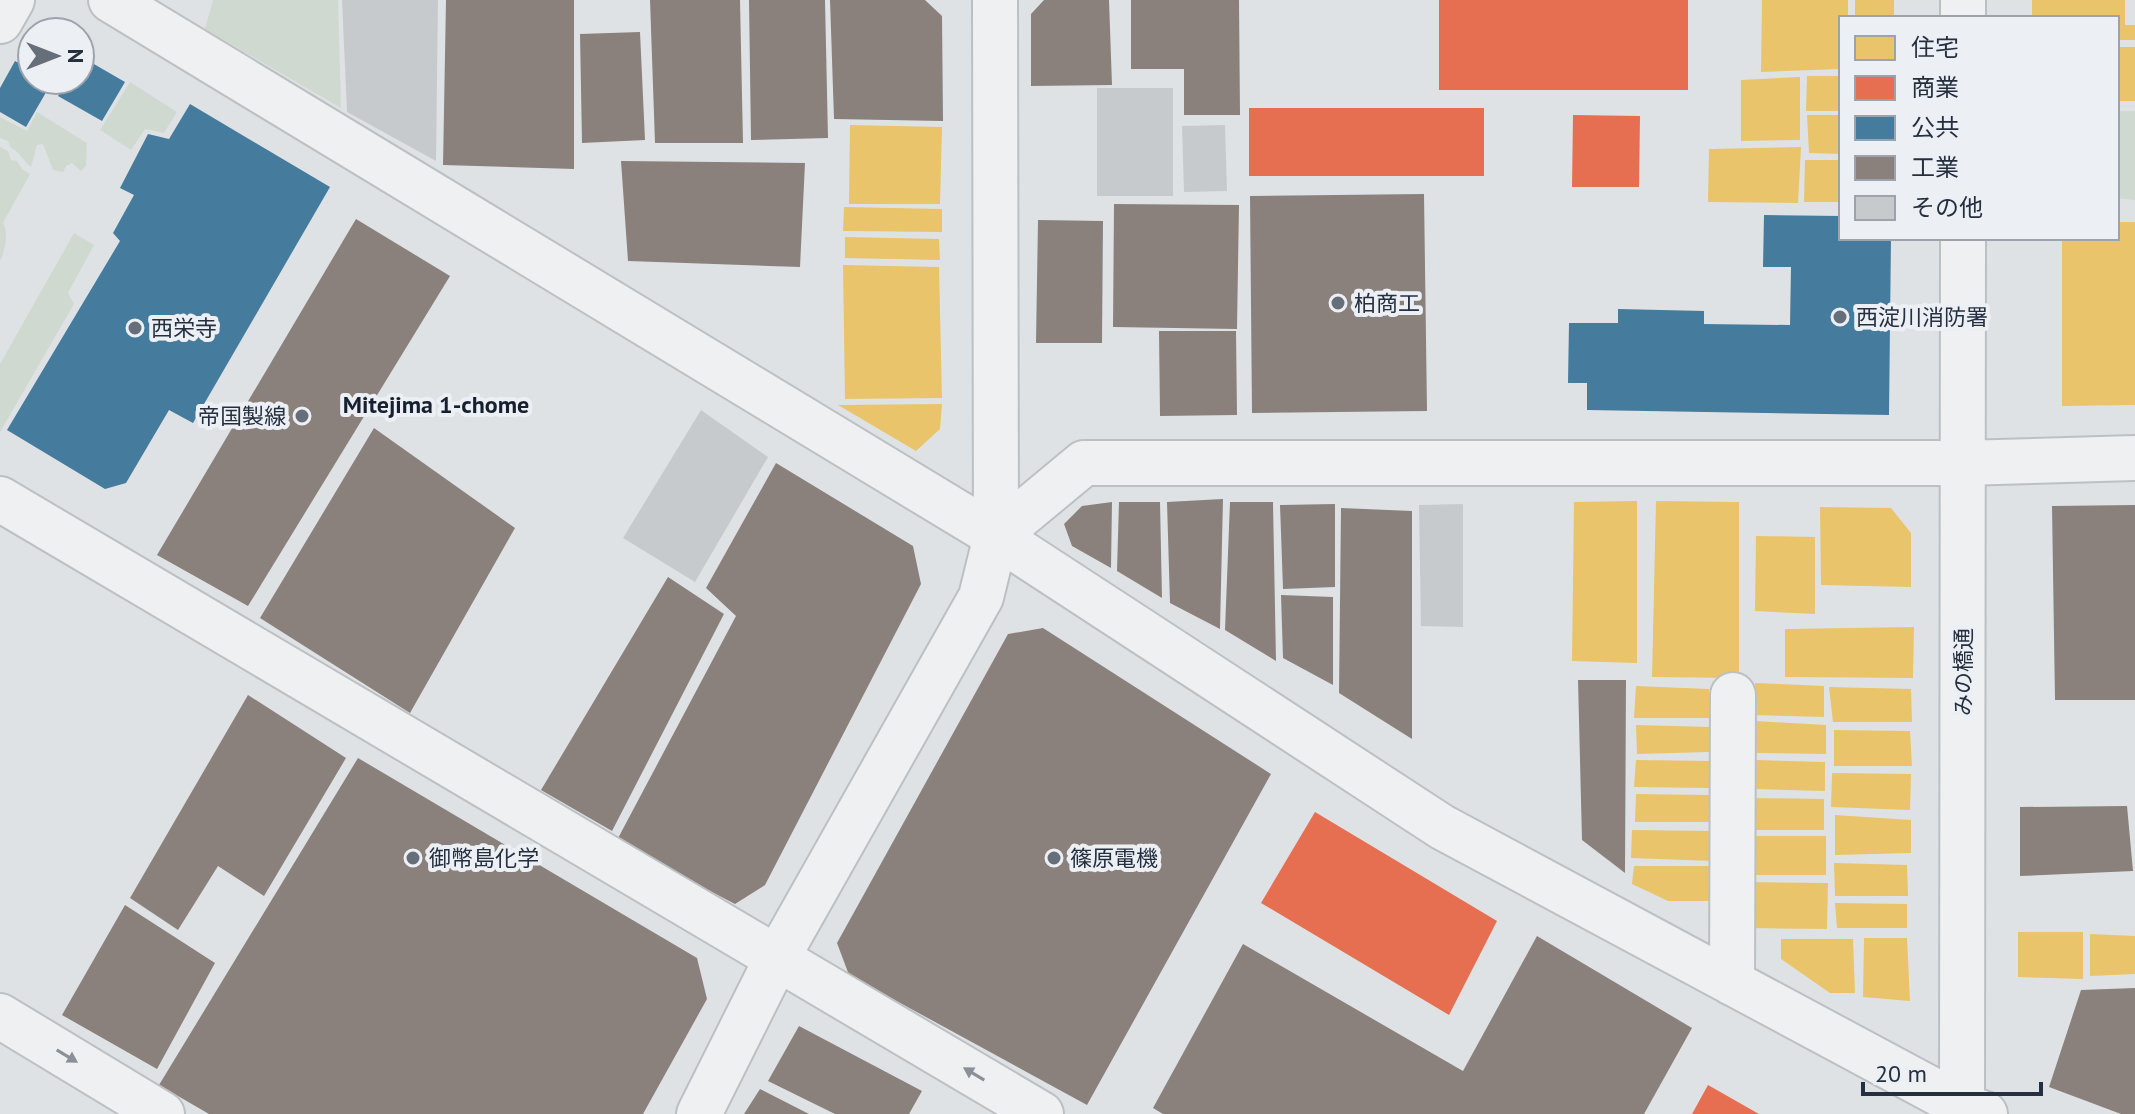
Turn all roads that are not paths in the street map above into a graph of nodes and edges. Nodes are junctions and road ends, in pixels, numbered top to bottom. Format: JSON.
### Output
{"nodes":[{"id":1,"x":12,"y":0,"type":"edge"},
{"id":2,"x":111,"y":0,"type":"edge"},
{"id":3,"x":995,"y":0,"type":"edge"},
{"id":4,"x":0,"y":21,"type":"edge"},
{"id":5,"x":1963,"y":240,"type":"edge"},
{"id":6,"x":2135,"y":458,"type":"edge"},
{"id":7,"x":1963,"y":463,"type":"junction"},
{"id":8,"x":0,"y":499,"type":"edge"},
{"id":9,"x":996,"y":536,"type":"junction"},
{"id":10,"x":1733,"y":695,"type":"dead end"},
{"id":11,"x":777,"y":958,"type":"junction"},
{"id":12,"x":1732,"y":983,"type":"junction"},
{"id":13,"x":0,"y":1016,"type":"edge"},
{"id":14,"x":1968,"y":1111,"type":"edge"},
{"id":15,"x":162,"y":1114,"type":"edge"},
{"id":16,"x":699,"y":1114,"type":"edge"},
{"id":17,"x":1041,"y":1114,"type":"edge"}],
"edges":[{"from":1,"to":4,"type":"street"},
{"from":2,"to":9,"type":"street"},
{"from":3,"to":9,"type":"street"},
{"from":5,"to":7,"type":"street","name":"みの橋通"},
{"from":6,"to":7,"type":"street"},
{"from":7,"to":9,"type":"street"},
{"from":7,"to":14,"type":"street","name":"みの橋通"},
{"from":8,"to":11,"type":"street"},
{"from":9,"to":11,"type":"street"},
{"from":9,"to":12,"type":"street"},
{"from":10,"to":12,"type":"street"},
{"from":11,"to":16,"type":"street"},
{"from":17,"to":11,"type":"street","one_way":true},
{"from":12,"to":14,"type":"street"},
{"from":13,"to":15,"type":"street","one_way":true}]}
